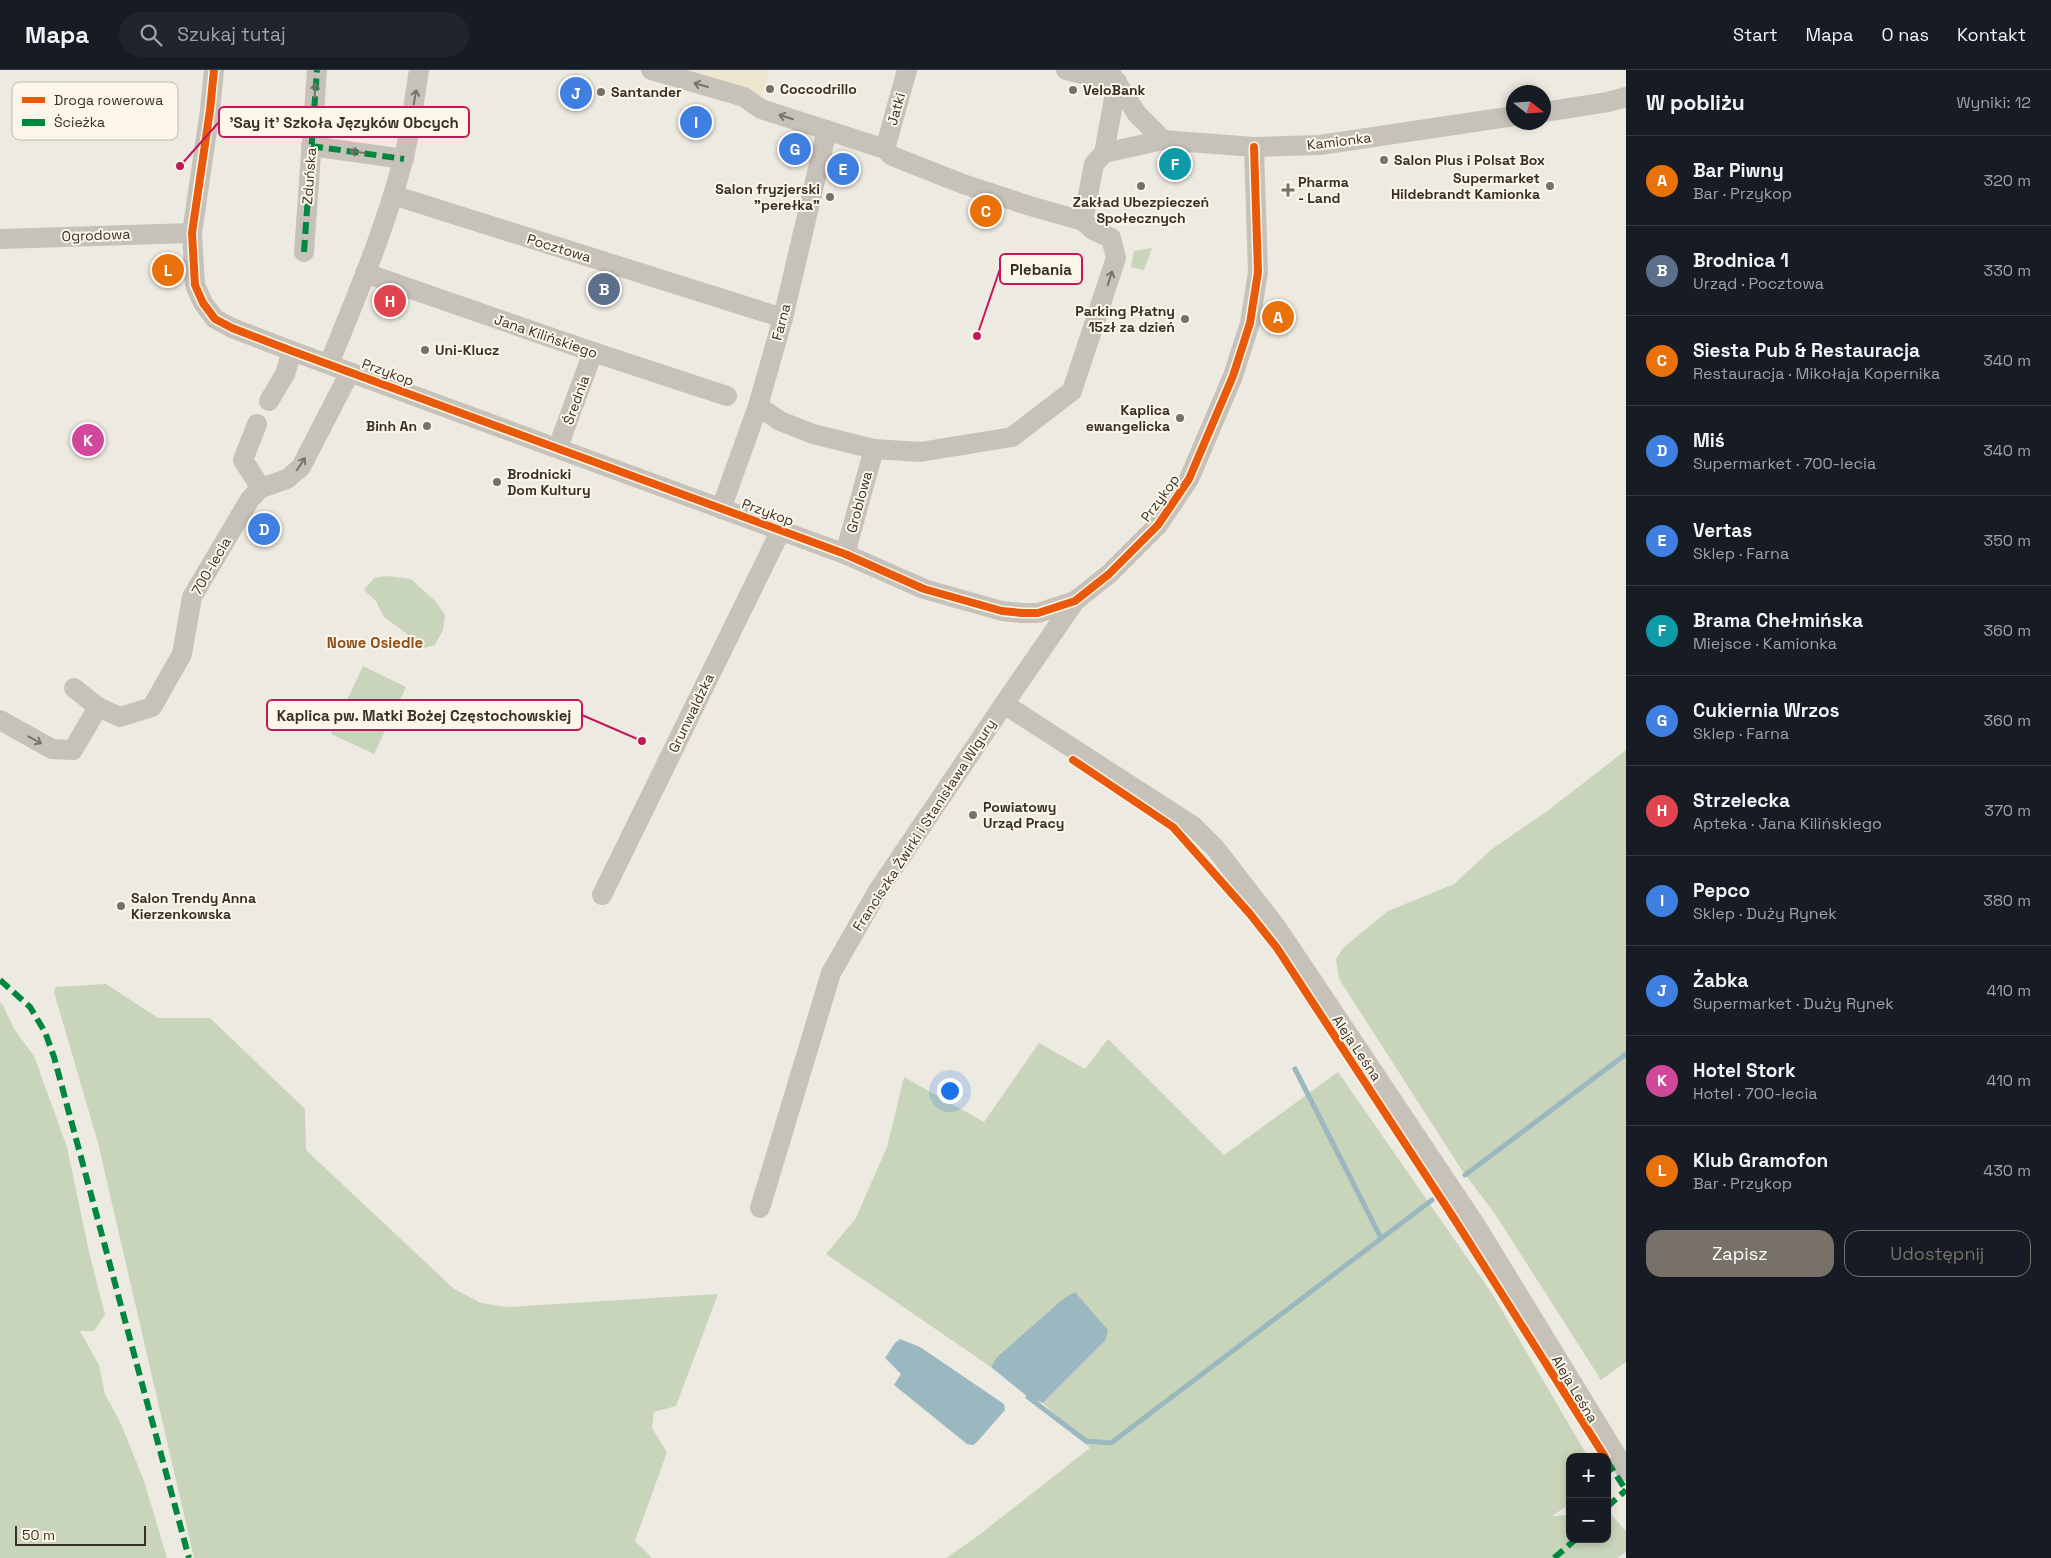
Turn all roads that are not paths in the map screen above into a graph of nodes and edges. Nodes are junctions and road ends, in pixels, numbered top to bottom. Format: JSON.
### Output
{"nodes":[{"id":1,"x":214,"y":70,"type":"edge"},
{"id":2,"x":317,"y":70,"type":"edge"},
{"id":3,"x":419,"y":70,"type":"edge"},
{"id":4,"x":651,"y":70,"type":"edge"},
{"id":5,"x":907,"y":70,"type":"edge"},
{"id":6,"x":1066,"y":70,"type":"edge"},
{"id":7,"x":1114,"y":76,"type":"edge"},
{"id":8,"x":1626,"y":96,"type":"edge"},
{"id":9,"x":1551,"y":111,"type":"edge"},
{"id":10,"x":1506,"y":117,"type":"edge"},
{"id":11,"x":827,"y":130,"type":"junction"},
{"id":12,"x":1163,"y":140,"type":"junction"},
{"id":13,"x":311,"y":146,"type":"junction"},
{"id":14,"x":1254,"y":147,"type":"junction"},
{"id":15,"x":885,"y":149,"type":"junction"},
{"id":16,"x":1104,"y":153,"type":"junction"},
{"id":17,"x":404,"y":159,"type":"junction"},
{"id":18,"x":393,"y":195,"type":"junction"},
{"id":19,"x":1083,"y":221,"type":"junction"},
{"id":20,"x":192,"y":233,"type":"junction"},
{"id":21,"x":0,"y":238,"type":"edge"},
{"id":22,"x":304,"y":252,"type":"dead end"},
{"id":23,"x":365,"y":274,"type":"junction"},
{"id":24,"x":783,"y":318,"type":"junction"},
{"id":25,"x":292,"y":351,"type":"junction"},
{"id":26,"x":593,"y":352,"type":"junction"},
{"id":27,"x":329,"y":364,"type":"junction"},
{"id":28,"x":350,"y":372,"type":"junction"},
{"id":29,"x":727,"y":396,"type":"dead end"},
{"id":30,"x":269,"y":401,"type":"dead end"},
{"id":31,"x":758,"y":406,"type":"junction"},
{"id":32,"x":257,"y":424,"type":"dead end"},
{"id":33,"x":558,"y":447,"type":"junction"},
{"id":34,"x":874,"y":449,"type":"junction"},
{"id":35,"x":261,"y":488,"type":"junction"},
{"id":36,"x":721,"y":509,"type":"junction"},
{"id":37,"x":781,"y":530,"type":"junction"},
{"id":38,"x":845,"y":554,"type":"junction"},
{"id":39,"x":1076,"y":601,"type":"junction"},
{"id":40,"x":74,"y":688,"type":"dead end"},
{"id":41,"x":1004,"y":704,"type":"junction"},
{"id":42,"x":98,"y":707,"type":"junction"},
{"id":43,"x":0,"y":720,"type":"edge"},
{"id":44,"x":602,"y":895,"type":"dead end"},
{"id":45,"x":760,"y":1208,"type":"dead end"},
{"id":46,"x":1626,"y":1471,"type":"edge"}],
"edges":[{"from":1,"to":20,"type":"street","name":"Przykop"},
{"from":13,"to":2,"type":"street","name":"Zduńska","one_way":true},
{"from":17,"to":3,"type":"street","one_way":true},
{"from":11,"to":4,"type":"street","one_way":true},
{"from":5,"to":15,"type":"street","name":"Jatki"},
{"from":6,"to":7,"type":"street"},
{"from":7,"to":12,"type":"street"},
{"from":7,"to":16,"type":"street"},
{"from":8,"to":9,"type":"street"},
{"from":10,"to":14,"type":"street","name":"Kamionka"},
{"from":11,"to":15,"type":"street"},
{"from":11,"to":24,"type":"street","name":"Farna"},
{"from":12,"to":14,"type":"street","name":"Kamionka"},
{"from":12,"to":16,"type":"street","name":"Kamionka"},
{"from":17,"to":13,"type":"street","one_way":true},
{"from":13,"to":22,"type":"street","name":"Zduńska"},
{"from":14,"to":39,"type":"street","name":"Przykop"},
{"from":15,"to":19,"type":"street"},
{"from":16,"to":19,"type":"street"},
{"from":17,"to":18,"type":"street"},
{"from":18,"to":23,"type":"street"},
{"from":18,"to":24,"type":"street","name":"Pocztowa"},
{"from":34,"to":19,"type":"street","one_way":true},
{"from":20,"to":21,"type":"street","name":"Ogrodowa"},
{"from":20,"to":25,"type":"street","name":"Przykop"},
{"from":23,"to":26,"type":"street","name":"Jana Kilińskiego"},
{"from":23,"to":27,"type":"street"},
{"from":24,"to":31,"type":"street","name":"Farna"},
{"from":25,"to":27,"type":"street","name":"Przykop"},
{"from":25,"to":30,"type":"street"},
{"from":26,"to":29,"type":"street","name":"Jana Kilińskiego"},
{"from":26,"to":33,"type":"street","name":"Średnia"},
{"from":27,"to":28,"type":"street","name":"Przykop"},
{"from":28,"to":33,"type":"street","name":"Przykop"},
{"from":35,"to":28,"type":"street","one_way":true},
{"from":31,"to":34,"type":"street"},
{"from":31,"to":36,"type":"street","name":"Farna"},
{"from":32,"to":35,"type":"street"},
{"from":33,"to":36,"type":"street","name":"Przykop"},
{"from":34,"to":38,"type":"street","name":"Groblowa"},
{"from":35,"to":42,"type":"street","name":"700-lecia"},
{"from":36,"to":37,"type":"street","name":"Przykop"},
{"from":37,"to":38,"type":"street","name":"Przykop"},
{"from":37,"to":44,"type":"street","name":"Grunwaldzka"},
{"from":38,"to":39,"type":"street","name":"Przykop"},
{"from":39,"to":41,"type":"street","name":"Franciszka Żwirki i Stanisława Wigury"},
{"from":40,"to":42,"type":"street","name":"700-lecia"},
{"from":41,"to":45,"type":"street","name":"Franciszka Żwirki i Stanisława Wigury"},
{"from":41,"to":46,"type":"street","name":"Aleja Leśna"},
{"from":43,"to":42,"type":"street","one_way":true}]}
